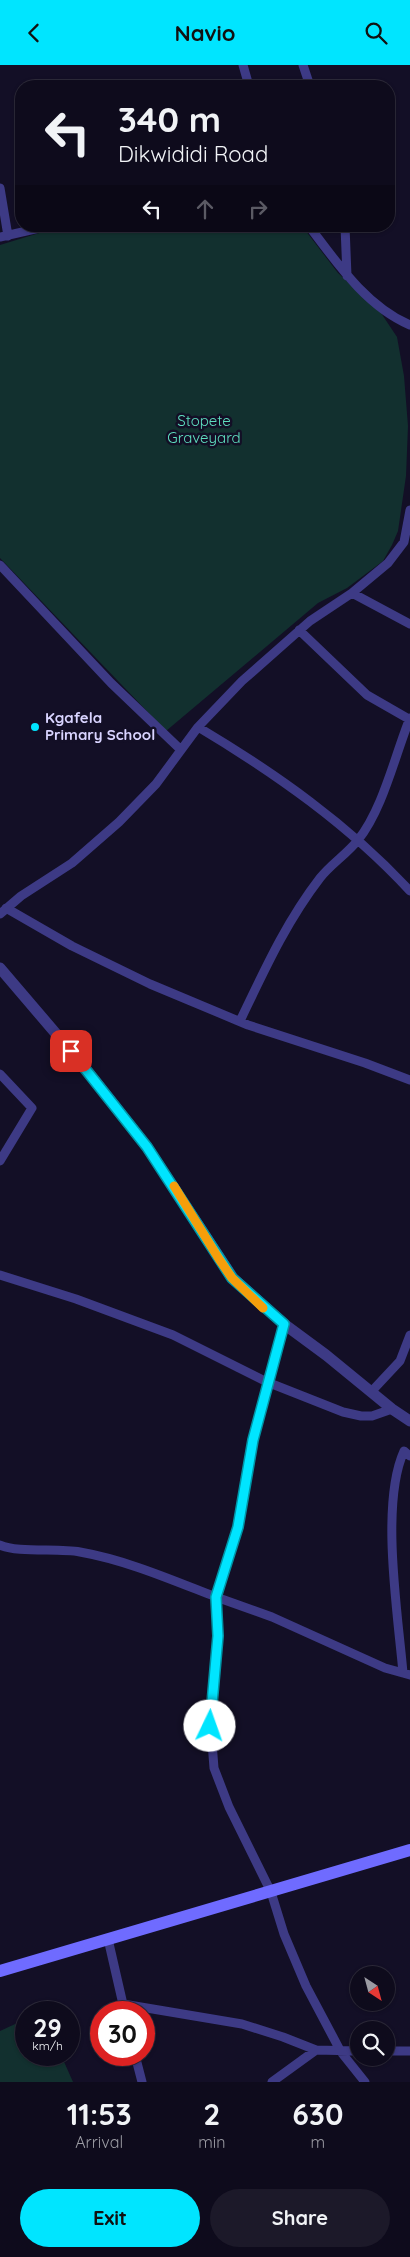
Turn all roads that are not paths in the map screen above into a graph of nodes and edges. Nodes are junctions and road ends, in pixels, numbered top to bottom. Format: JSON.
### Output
{"nodes":[{"id":1,"x":243,"y":65,"type":"edge"},
{"id":2,"x":303,"y":65,"type":"edge"},
{"id":3,"x":247,"y":80,"type":"edge"},
{"id":4,"x":308,"y":80,"type":"edge"},
{"id":5,"x":0,"y":188,"type":"edge"},
{"id":6,"x":24,"y":232,"type":"edge"},
{"id":7,"x":314,"y":232,"type":"edge"},
{"id":8,"x":345,"y":232,"type":"edge"},
{"id":9,"x":4,"y":237,"type":"edge"},
{"id":10,"x":347,"y":276,"type":"junction"},
{"id":11,"x":410,"y":325,"type":"edge"},
{"id":12,"x":410,"y":510,"type":"edge"},
{"id":13,"x":0,"y":565,"type":"edge"},
{"id":14,"x":352,"y":593,"type":"junction"},
{"id":15,"x":410,"y":623,"type":"edge"},
{"id":16,"x":299,"y":630,"type":"junction"},
{"id":17,"x":410,"y":718,"type":"edge"},
{"id":18,"x":198,"y":727,"type":"junction"},
{"id":19,"x":180,"y":749,"type":"junction"},
{"id":20,"x":358,"y":840,"type":"junction"},
{"id":21,"x":410,"y":891,"type":"edge"},
{"id":22,"x":3,"y":911,"type":"edge"},
{"id":23,"x":0,"y":968,"type":"edge"},
{"id":24,"x":240,"y":1021,"type":"junction"},
{"id":25,"x":0,"y":1074,"type":"edge"},
{"id":26,"x":410,"y":1080,"type":"edge"},
{"id":27,"x":0,"y":1161,"type":"edge"},
{"id":28,"x":0,"y":1275,"type":"edge"},
{"id":29,"x":284,"y":1324,"type":"junction"},
{"id":30,"x":410,"y":1335,"type":"edge"},
{"id":31,"x":267,"y":1382,"type":"junction"},
{"id":32,"x":371,"y":1392,"type":"junction"},
{"id":33,"x":392,"y":1409,"type":"junction"},
{"id":34,"x":410,"y":1421,"type":"edge"},
{"id":35,"x":410,"y":1443,"type":"edge"},
{"id":36,"x":407,"y":1454,"type":"edge"},
{"id":37,"x":0,"y":1545,"type":"edge"},
{"id":38,"x":4,"y":1551,"type":"edge"},
{"id":39,"x":216,"y":1597,"type":"junction"},
{"id":40,"x":406,"y":1674,"type":"edge"},
{"id":41,"x":410,"y":1850,"type":"edge"},
{"id":42,"x":271,"y":1892,"type":"junction"},
{"id":43,"x":108,"y":1939,"type":"junction"},
{"id":44,"x":0,"y":1971,"type":"edge"},
{"id":45,"x":122,"y":2001,"type":"edge"},
{"id":46,"x":155,"y":2012,"type":"edge"},
{"id":47,"x":316,"y":2050,"type":"junction"},
{"id":48,"x":395,"y":2051,"type":"edge"},
{"id":49,"x":410,"y":2051,"type":"edge"},
{"id":50,"x":341,"y":2052,"type":"junction"},
{"id":51,"x":350,"y":2052,"type":"edge"},
{"id":52,"x":138,"y":2066,"type":"edge"},
{"id":53,"x":142,"y":2082,"type":"edge"},
{"id":54,"x":272,"y":2082,"type":"edge"},
{"id":55,"x":365,"y":2082,"type":"edge"}],
"edges":[{"from":1,"to":3,"type":"street"},
{"from":2,"to":4,"type":"street"},
{"from":5,"to":9,"type":"street"},
{"from":6,"to":9,"type":"street"},
{"from":7,"to":10,"type":"street"},
{"from":8,"to":10,"type":"street"},
{"from":10,"to":11,"type":"street"},
{"from":12,"to":14,"type":"street"},
{"from":13,"to":19,"type":"street"},
{"from":14,"to":15,"type":"street"},
{"from":14,"to":16,"type":"street"},
{"from":16,"to":17,"type":"street"},
{"from":16,"to":18,"type":"street"},
{"from":17,"to":20,"type":"street"},
{"from":18,"to":19,"type":"street"},
{"from":18,"to":20,"type":"street"},
{"from":19,"to":22,"type":"street"},
{"from":20,"to":21,"type":"street"},
{"from":20,"to":24,"type":"street"},
{"from":22,"to":24,"type":"street"},
{"from":23,"to":29,"type":"street"},
{"from":24,"to":26,"type":"street"},
{"from":25,"to":27,"type":"street"},
{"from":28,"to":31,"type":"street"},
{"from":29,"to":31,"type":"street"},
{"from":29,"to":32,"type":"street"},
{"from":30,"to":32,"type":"street"},
{"from":31,"to":33,"type":"street"},
{"from":31,"to":39,"type":"street"},
{"from":32,"to":33,"type":"street"},
{"from":33,"to":34,"type":"street"},
{"from":35,"to":36,"type":"street"},
{"from":36,"to":40,"type":"street"},
{"from":37,"to":38,"type":"street"},
{"from":38,"to":39,"type":"street"},
{"from":39,"to":40,"type":"street"},
{"from":39,"to":42,"type":"street"},
{"from":41,"to":42,"type":"main road"},
{"from":42,"to":43,"type":"main road"},
{"from":42,"to":50,"type":"street"},
{"from":43,"to":44,"type":"main road"},
{"from":43,"to":45,"type":"street"},
{"from":46,"to":47,"type":"street"},
{"from":47,"to":50,"type":"street"},
{"from":47,"to":54,"type":"street"},
{"from":48,"to":49,"type":"street"},
{"from":50,"to":51,"type":"street"},
{"from":50,"to":55,"type":"street"},
{"from":52,"to":53,"type":"street"}]}
